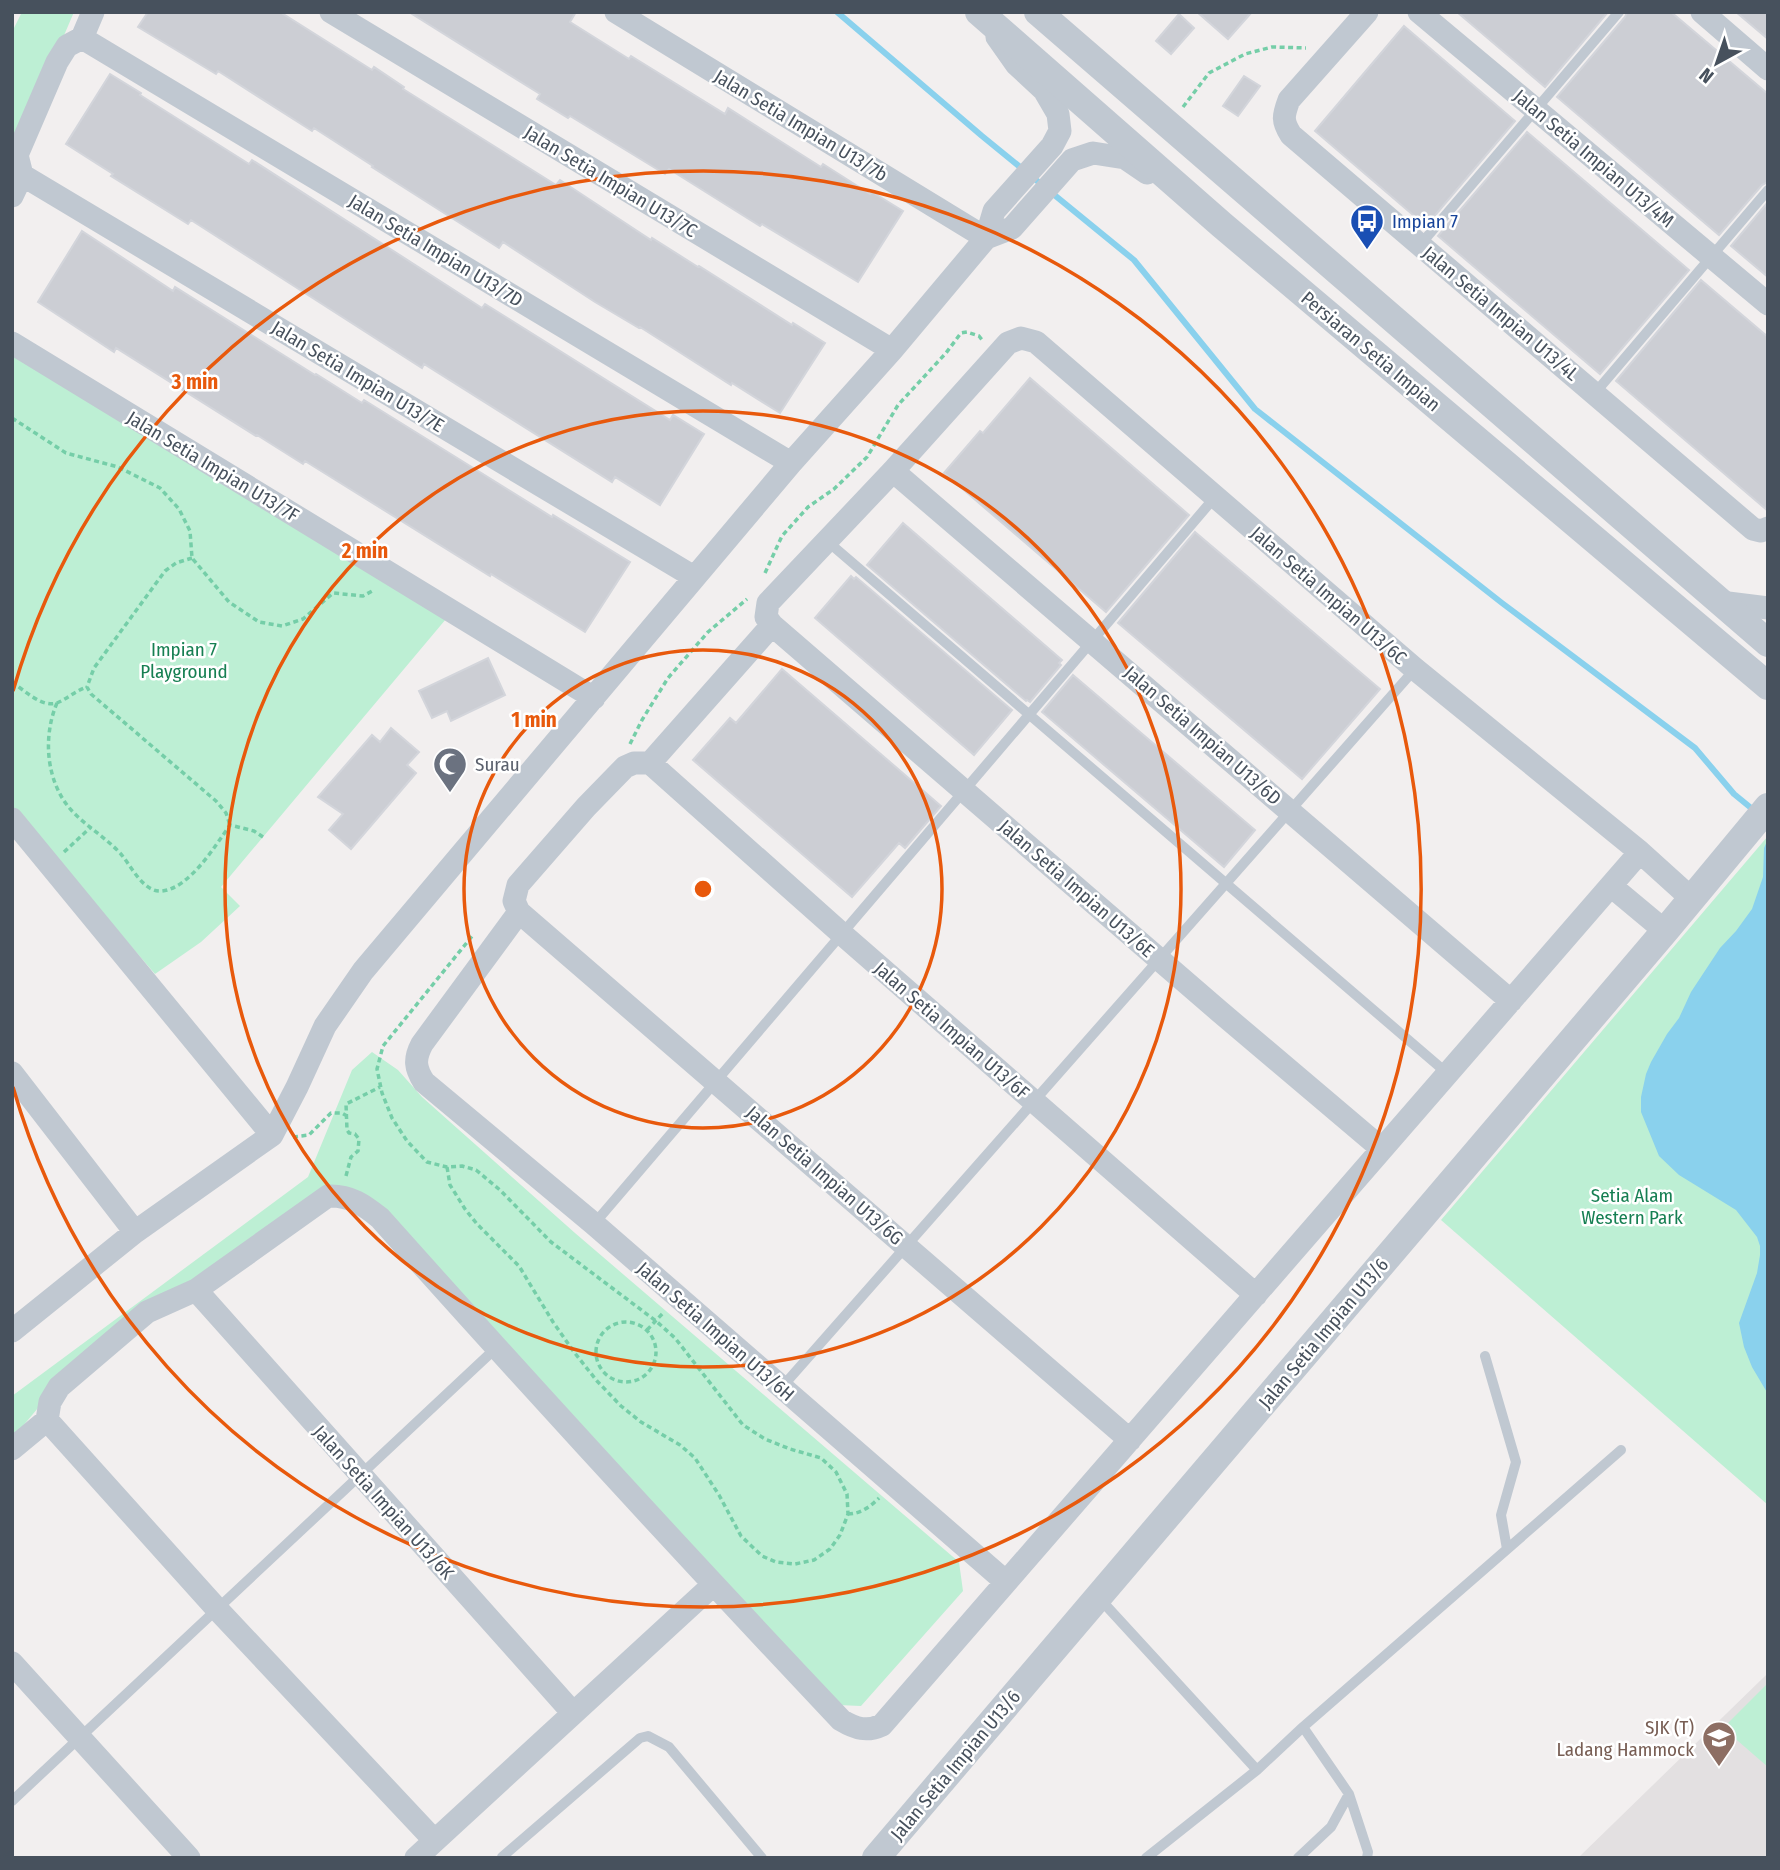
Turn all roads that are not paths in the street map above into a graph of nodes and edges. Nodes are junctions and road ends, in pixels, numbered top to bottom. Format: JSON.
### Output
{"nodes":[{"id":1,"x":93,"y":12,"type":"edge"},
{"id":2,"x":331,"y":12,"type":"edge"},
{"id":3,"x":616,"y":12,"type":"edge"},
{"id":4,"x":978,"y":12,"type":"edge"},
{"id":5,"x":1038,"y":12,"type":"edge"},
{"id":6,"x":1367,"y":12,"type":"edge"},
{"id":7,"x":1419,"y":12,"type":"edge"},
{"id":8,"x":1619,"y":12,"type":"edge"},
{"id":9,"x":1702,"y":12,"type":"edge"},
{"id":10,"x":82,"y":38,"type":"junction"},
{"id":11,"x":1768,"y":69,"type":"edge"},
{"id":12,"x":1535,"y":110,"type":"junction"},
{"id":13,"x":17,"y":186,"type":"edge"},
{"id":14,"x":1768,"y":190,"type":"edge"},
{"id":15,"x":1222,"y":225,"type":"junction"},
{"id":16,"x":986,"y":238,"type":"junction"},
{"id":17,"x":1420,"y":245,"type":"junction"},
{"id":18,"x":1711,"y":257,"type":"junction"},
{"id":19,"x":1768,"y":304,"type":"edge"},
{"id":20,"x":12,"y":343,"type":"edge"},
{"id":21,"x":892,"y":349,"type":"junction"},
{"id":22,"x":1595,"y":393,"type":"junction"},
{"id":23,"x":791,"y":463,"type":"junction"},
{"id":24,"x":893,"y":471,"type":"junction"},
{"id":25,"x":1215,"y":497,"type":"junction"},
{"id":26,"x":1768,"y":528,"type":"edge"},
{"id":27,"x":827,"y":541,"type":"junction"},
{"id":28,"x":694,"y":577,"type":"junction"},
{"id":29,"x":1720,"y":602,"type":"junction"},
{"id":30,"x":1768,"y":608,"type":"edge"},
{"id":31,"x":772,"y":625,"type":"junction"},
{"id":32,"x":1093,"y":641,"type":"junction"},
{"id":33,"x":1768,"y":643,"type":"edge"},
{"id":34,"x":1415,"y":669,"type":"junction"},
{"id":35,"x":1768,"y":686,"type":"edge"},
{"id":36,"x":594,"y":698,"type":"junction"},
{"id":37,"x":1030,"y":715,"type":"junction"},
{"id":38,"x":650,"y":763,"type":"junction"},
{"id":39,"x":965,"y":790,"type":"junction"},
{"id":40,"x":1768,"y":807,"type":"edge"},
{"id":41,"x":1290,"y":810,"type":"junction"},
{"id":42,"x":12,"y":819,"type":"edge"},
{"id":43,"x":1640,"y":852,"type":"junction"},
{"id":44,"x":1226,"y":883,"type":"junction"},
{"id":45,"x":1611,"y":886,"type":"junction"},
{"id":46,"x":1692,"y":899,"type":"junction"},
{"id":47,"x":519,"y":912,"type":"junction"},
{"id":48,"x":1665,"y":931,"type":"junction"},
{"id":49,"x":842,"y":934,"type":"junction"},
{"id":50,"x":1159,"y":959,"type":"junction"},
{"id":51,"x":1511,"y":1001,"type":"junction"},
{"id":52,"x":12,"y":1073,"type":"edge"},
{"id":53,"x":1448,"y":1074,"type":"junction"},
{"id":54,"x":716,"y":1081,"type":"junction"},
{"id":55,"x":1034,"y":1101,"type":"junction"},
{"id":56,"x":272,"y":1135,"type":"junction"},
{"id":57,"x":1382,"y":1149,"type":"junction"},
{"id":58,"x":594,"y":1224,"type":"junction"},
{"id":59,"x":135,"y":1232,"type":"junction"},
{"id":60,"x":906,"y":1246,"type":"junction"},
{"id":61,"x":196,"y":1290,"type":"junction"},
{"id":62,"x":1256,"y":1295,"type":"junction"},
{"id":63,"x":16,"y":1321,"type":"edge"},
{"id":64,"x":496,"y":1348,"type":"junction"},
{"id":65,"x":1485,"y":1356,"type":"dead end"},
{"id":66,"x":782,"y":1387,"type":"junction"},
{"id":67,"x":47,"y":1420,"type":"junction"},
{"id":68,"x":1130,"y":1440,"type":"junction"},
{"id":69,"x":12,"y":1449,"type":"edge"},
{"id":70,"x":1621,"y":1450,"type":"dead end"},
{"id":71,"x":361,"y":1475,"type":"junction"},
{"id":72,"x":1507,"y":1549,"type":"junction"},
{"id":73,"x":1006,"y":1582,"type":"junction"},
{"id":74,"x":713,"y":1585,"type":"junction"},
{"id":75,"x":1098,"y":1597,"type":"junction"},
{"id":76,"x":217,"y":1609,"type":"junction"},
{"id":77,"x":12,"y":1663,"type":"edge"},
{"id":78,"x":573,"y":1713,"type":"junction"},
{"id":79,"x":1303,"y":1727,"type":"junction"},
{"id":80,"x":80,"y":1738,"type":"junction"},
{"id":81,"x":1257,"y":1770,"type":"junction"},
{"id":82,"x":1349,"y":1794,"type":"junction"},
{"id":83,"x":12,"y":1801,"type":"edge"},
{"id":84,"x":435,"y":1840,"type":"junction"},
{"id":85,"x":502,"y":1857,"type":"edge"},
{"id":86,"x":190,"y":1858,"type":"edge"},
{"id":87,"x":416,"y":1858,"type":"edge"},
{"id":88,"x":762,"y":1858,"type":"edge"},
{"id":89,"x":876,"y":1858,"type":"edge"},
{"id":90,"x":1146,"y":1858,"type":"edge"},
{"id":91,"x":1298,"y":1858,"type":"edge"},
{"id":92,"x":1367,"y":1858,"type":"edge"}],
"edges":[{"from":1,"to":10,"type":"street"},
{"from":2,"to":21,"type":"street","name":"Jalan Setia Impian U13/7C"},
{"from":3,"to":16,"type":"street","name":"Jalan Setia Impian U13/7b"},
{"from":4,"to":15,"type":"street","name":"Persiaran Setia Impian"},
{"from":4,"to":16,"type":"street"},
{"from":5,"to":29,"type":"street","name":"Persiaran Setia Impian"},
{"from":6,"to":17,"type":"street","name":"Jalan Setia Impian U13/4L"},
{"from":7,"to":12,"type":"street","name":"Jalan Setia Impian U13/4M"},
{"from":8,"to":12,"type":"lane"},
{"from":9,"to":11,"type":"street"},
{"from":10,"to":13,"type":"street"},
{"from":10,"to":23,"type":"street","name":"Jalan Setia Impian U13/7D"},
{"from":12,"to":17,"type":"lane"},
{"from":12,"to":18,"type":"street","name":"Jalan Setia Impian U13/4M"},
{"from":13,"to":28,"type":"street","name":"Jalan Setia Impian U13/7E"},
{"from":14,"to":18,"type":"lane"},
{"from":15,"to":16,"type":"street"},
{"from":15,"to":35,"type":"street","name":"Persiaran Setia Impian"},
{"from":16,"to":21,"type":"street"},
{"from":17,"to":22,"type":"street","name":"Jalan Setia Impian U13/4L"},
{"from":18,"to":19,"type":"street","name":"Jalan Setia Impian U13/4M"},
{"from":18,"to":22,"type":"lane"},
{"from":20,"to":36,"type":"street","name":"Jalan Setia Impian U13/7F"},
{"from":21,"to":23,"type":"street"},
{"from":22,"to":26,"type":"street","name":"Jalan Setia Impian U13/4L"},
{"from":23,"to":28,"type":"street"},
{"from":24,"to":25,"type":"street","name":"Jalan Setia Impian U13/6C"},
{"from":24,"to":27,"type":"street"},
{"from":24,"to":32,"type":"street","name":"Jalan Setia Impian U13/6D"},
{"from":25,"to":32,"type":"lane"},
{"from":25,"to":34,"type":"street","name":"Jalan Setia Impian U13/6C"},
{"from":27,"to":31,"type":"street"},
{"from":27,"to":37,"type":"lane"},
{"from":28,"to":36,"type":"street"},
{"from":29,"to":30,"type":"street"},
{"from":29,"to":33,"type":"street","name":"Persiaran Setia Impian"},
{"from":31,"to":38,"type":"street"},
{"from":31,"to":39,"type":"street","name":"Jalan Setia Impian U13/6E"},
{"from":32,"to":37,"type":"lane"},
{"from":32,"to":41,"type":"street","name":"Jalan Setia Impian U13/6D"},
{"from":34,"to":41,"type":"lane"},
{"from":34,"to":43,"type":"street","name":"Jalan Setia Impian U13/6C"},
{"from":36,"to":56,"type":"street"},
{"from":37,"to":39,"type":"lane"},
{"from":37,"to":44,"type":"lane"},
{"from":38,"to":47,"type":"street"},
{"from":38,"to":49,"type":"street","name":"Jalan Setia Impian U13/6F"},
{"from":39,"to":49,"type":"lane"},
{"from":39,"to":50,"type":"street","name":"Jalan Setia Impian U13/6E"},
{"from":40,"to":46,"type":"street","name":"Jalan Setia Impian U13/6"},
{"from":41,"to":44,"type":"lane"},
{"from":41,"to":51,"type":"street","name":"Jalan Setia Impian U13/6D"},
{"from":42,"to":56,"type":"street"},
{"from":43,"to":45,"type":"street"},
{"from":43,"to":46,"type":"street","name":"Jalan Setia Impian U13/6C"},
{"from":44,"to":50,"type":"lane"},
{"from":44,"to":53,"type":"lane"},
{"from":45,"to":48,"type":"street"},
{"from":45,"to":51,"type":"street"},
{"from":46,"to":48,"type":"street","name":"Jalan Setia Impian U13/6"},
{"from":47,"to":54,"type":"street","name":"Jalan Setia Impian U13/6G"},
{"from":47,"to":58,"type":"street","name":"Jalan Setia Impian U13/6H"},
{"from":48,"to":75,"type":"street","name":"Jalan Setia Impian U13/6"},
{"from":49,"to":54,"type":"lane"},
{"from":49,"to":55,"type":"street","name":"Jalan Setia Impian U13/6F"},
{"from":50,"to":55,"type":"lane"},
{"from":50,"to":57,"type":"street","name":"Jalan Setia Impian U13/6E"},
{"from":51,"to":53,"type":"street"},
{"from":52,"to":59,"type":"street"},
{"from":53,"to":57,"type":"street"},
{"from":54,"to":58,"type":"lane"},
{"from":54,"to":60,"type":"street","name":"Jalan Setia Impian U13/6G"},
{"from":55,"to":60,"type":"lane"},
{"from":55,"to":62,"type":"street","name":"Jalan Setia Impian U13/6F"},
{"from":56,"to":59,"type":"street"},
{"from":57,"to":62,"type":"street"},
{"from":58,"to":66,"type":"street","name":"Jalan Setia Impian U13/6H"},
{"from":59,"to":63,"type":"street"},
{"from":60,"to":66,"type":"lane"},
{"from":60,"to":68,"type":"street","name":"Jalan Setia Impian U13/6G"},
{"from":61,"to":64,"type":"street"},
{"from":61,"to":67,"type":"street"},
{"from":61,"to":71,"type":"street","name":"Jalan Setia Impian U13/6K"},
{"from":62,"to":68,"type":"street"},
{"from":64,"to":71,"type":"lane"},
{"from":64,"to":74,"type":"street"},
{"from":65,"to":72,"type":"lane"},
{"from":66,"to":73,"type":"street","name":"Jalan Setia Impian U13/6H"},
{"from":67,"to":69,"type":"street"},
{"from":67,"to":76,"type":"street"},
{"from":68,"to":73,"type":"street"},
{"from":70,"to":72,"type":"lane"},
{"from":71,"to":76,"type":"lane"},
{"from":71,"to":78,"type":"street","name":"Jalan Setia Impian U13/6K"},
{"from":72,"to":79,"type":"lane"},
{"from":73,"to":74,"type":"street"},
{"from":74,"to":78,"type":"street"},
{"from":75,"to":81,"type":"lane"},
{"from":75,"to":89,"type":"street","name":"Jalan Setia Impian U13/6"},
{"from":76,"to":80,"type":"lane"},
{"from":76,"to":84,"type":"street"},
{"from":77,"to":80,"type":"street"},
{"from":78,"to":84,"type":"street"},
{"from":79,"to":81,"type":"lane"},
{"from":79,"to":82,"type":"lane"},
{"from":80,"to":83,"type":"lane"},
{"from":80,"to":86,"type":"street"},
{"from":81,"to":90,"type":"lane"},
{"from":82,"to":91,"type":"lane"},
{"from":82,"to":92,"type":"lane"},
{"from":84,"to":87,"type":"street"},
{"from":85,"to":88,"type":"lane"}]}
